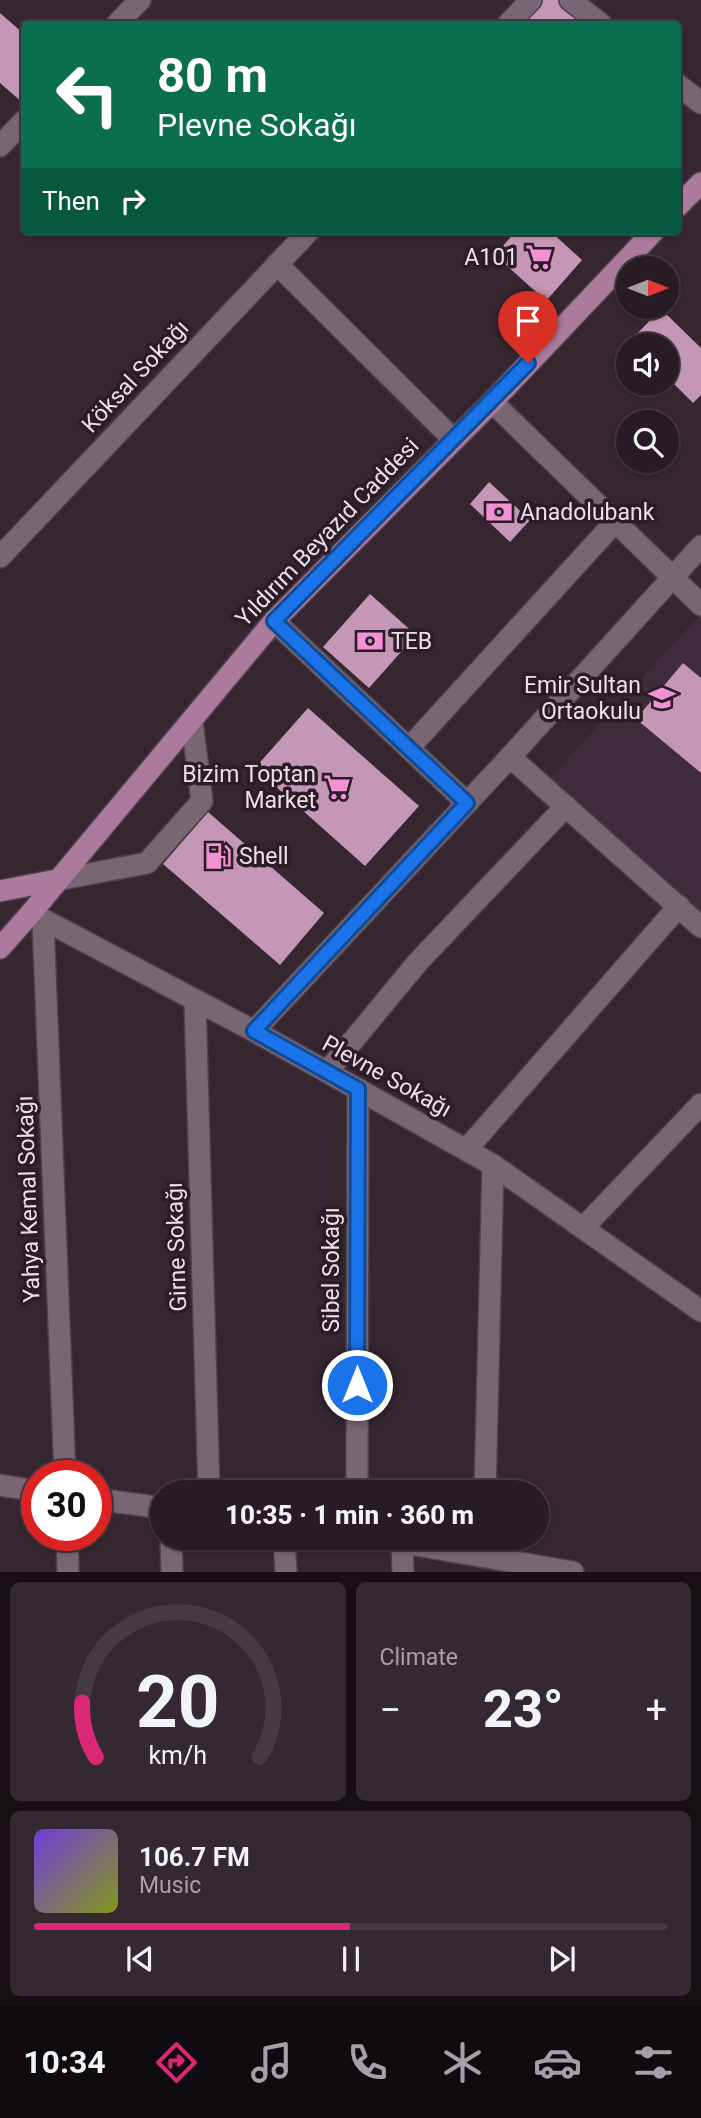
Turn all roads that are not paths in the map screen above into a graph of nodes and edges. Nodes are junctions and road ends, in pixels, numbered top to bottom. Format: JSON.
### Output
{"nodes":[{"id":1,"x":140,"y":0,"type":"edge"},
{"id":2,"x":531,"y":0,"type":"edge"},
{"id":3,"x":570,"y":0,"type":"edge"},
{"id":4,"x":120,"y":21,"type":"edge"},
{"id":5,"x":511,"y":21,"type":"edge"},
{"id":6,"x":597,"y":21,"type":"edge"},
{"id":7,"x":681,"y":87,"type":"edge"},
{"id":8,"x":701,"y":103,"type":"edge"},
{"id":9,"x":21,"y":124,"type":"edge"},
{"id":10,"x":0,"y":146,"type":"edge"},
{"id":11,"x":701,"y":183,"type":"edge"},
{"id":12,"x":681,"y":203,"type":"edge"},
{"id":13,"x":305,"y":235,"type":"edge"},
{"id":14,"x":650,"y":235,"type":"edge"},
{"id":15,"x":277,"y":264,"type":"junction"},
{"id":16,"x":492,"y":402,"type":"junction"},
{"id":17,"x":453,"y":439,"type":"junction"},
{"id":18,"x":615,"y":522,"type":"junction"},
{"id":19,"x":701,"y":546,"type":"edge"},
{"id":20,"x":1,"y":555,"type":"edge"},
{"id":21,"x":673,"y":578,"type":"junction"},
{"id":22,"x":701,"y":605,"type":"edge"},
{"id":23,"x":274,"y":621,"type":"junction"},
{"id":24,"x":192,"y":721,"type":"junction"},
{"id":25,"x":409,"y":748,"type":"junction"},
{"id":26,"x":510,"y":757,"type":"junction"},
{"id":27,"x":467,"y":803,"type":"junction"},
{"id":28,"x":566,"y":806,"type":"junction"},
{"id":29,"x":57,"y":880,"type":"junction"},
{"id":30,"x":0,"y":891,"type":"edge"},
{"id":31,"x":679,"y":906,"type":"junction"},
{"id":32,"x":37,"y":917,"type":"junction"},
{"id":33,"x":701,"y":927,"type":"edge"},
{"id":34,"x":0,"y":948,"type":"edge"},
{"id":35,"x":195,"y":1001,"type":"junction"},
{"id":36,"x":254,"y":1031,"type":"junction"},
{"id":37,"x":327,"y":1072,"type":"junction"},
{"id":38,"x":358,"y":1089,"type":"junction"},
{"id":39,"x":701,"y":1104,"type":"edge"},
{"id":40,"x":466,"y":1150,"type":"junction"},
{"id":41,"x":493,"y":1165,"type":"junction"},
{"id":42,"x":583,"y":1228,"type":"junction"},
{"id":43,"x":701,"y":1311,"type":"edge"},
{"id":44,"x":64,"y":1460,"type":"edge"},
{"id":45,"x":209,"y":1480,"type":"edge"},
{"id":46,"x":357,"y":1480,"type":"edge"},
{"id":47,"x":485,"y":1480,"type":"edge"},
{"id":48,"x":0,"y":1485,"type":"edge"},
{"id":49,"x":21,"y":1488,"type":"edge"},
{"id":50,"x":112,"y":1501,"type":"edge"},
{"id":51,"x":150,"y":1506,"type":"edge"},
{"id":52,"x":171,"y":1550,"type":"edge"},
{"id":53,"x":285,"y":1550,"type":"edge"},
{"id":54,"x":402,"y":1550,"type":"edge"},
{"id":55,"x":488,"y":1550,"type":"edge"},
{"id":56,"x":67,"y":1551,"type":"edge"},
{"id":57,"x":516,"y":1567,"type":"edge"},
{"id":58,"x":68,"y":1572,"type":"edge"},
{"id":59,"x":172,"y":1572,"type":"edge"},
{"id":60,"x":286,"y":1572,"type":"edge"},
{"id":61,"x":403,"y":1572,"type":"edge"},
{"id":62,"x":573,"y":1572,"type":"edge"}],
"edges":[{"from":1,"to":4,"type":"street"},
{"from":2,"to":5,"type":"street"},
{"from":3,"to":6,"type":"street"},
{"from":7,"to":8,"type":"street"},
{"from":9,"to":10,"type":"street"},
{"from":11,"to":12,"type":"main road"},
{"from":13,"to":15,"type":"street","name":"Köksal Sokağı"},
{"from":14,"to":16,"type":"main road","name":"Yıldırım Beyazıd Caddesi"},
{"from":15,"to":17,"type":"street"},
{"from":15,"to":20,"type":"street","name":"Köksal Sokağı"},
{"from":16,"to":17,"type":"main road","name":"Yıldırım Beyazıd Caddesi"},
{"from":16,"to":18,"type":"street"},
{"from":17,"to":23,"type":"main road","name":"Yıldırım Beyazıd Caddesi"},
{"from":18,"to":21,"type":"street"},
{"from":18,"to":25,"type":"street"},
{"from":19,"to":21,"type":"street"},
{"from":21,"to":22,"type":"street"},
{"from":21,"to":26,"type":"street"},
{"from":23,"to":24,"type":"main road","name":"Yıldırım Beyazıd Caddesi"},
{"from":23,"to":25,"type":"street"},
{"from":24,"to":29,"type":"main road","name":"Yıldırım Beyazıd Caddesi"},
{"from":24,"to":29,"type":"street"},
{"from":25,"to":27,"type":"street"},
{"from":26,"to":27,"type":"street"},
{"from":26,"to":28,"type":"street"},
{"from":27,"to":36,"type":"street"},
{"from":28,"to":31,"type":"street"},
{"from":28,"to":37,"type":"street"},
{"from":29,"to":30,"type":"main road"},
{"from":29,"to":32,"type":"main road","name":"Yıldırım Beyazıd Caddesi"},
{"from":31,"to":33,"type":"street"},
{"from":31,"to":40,"type":"street"},
{"from":32,"to":34,"type":"main road","name":"Yıldırım Beyazıd Caddesi"},
{"from":32,"to":35,"type":"street","name":"Plevne Sokağı"},
{"from":32,"to":44,"type":"street","name":"Yahya Kemal Sokağı"},
{"from":35,"to":36,"type":"street","name":"Plevne Sokağı"},
{"from":35,"to":45,"type":"street","name":"Girne Sokağı"},
{"from":36,"to":37,"type":"street","name":"Plevne Sokağı"},
{"from":37,"to":38,"type":"street","name":"Plevne Sokağı"},
{"from":38,"to":40,"type":"street","name":"Plevne Sokağı"},
{"from":38,"to":46,"type":"street","name":"Sibel Sokağı"},
{"from":39,"to":42,"type":"street"},
{"from":40,"to":41,"type":"street","name":"Plevne Sokağı"},
{"from":41,"to":42,"type":"street","name":"Plevne Sokağı"},
{"from":41,"to":47,"type":"street"},
{"from":42,"to":43,"type":"street","name":"Plevne Sokağı"},
{"from":48,"to":49,"type":"street"},
{"from":50,"to":51,"type":"street"},
{"from":52,"to":59,"type":"street"},
{"from":53,"to":60,"type":"street"},
{"from":54,"to":61,"type":"street"},
{"from":55,"to":57,"type":"street"},
{"from":56,"to":58,"type":"street"},
{"from":57,"to":62,"type":"street"}]}
